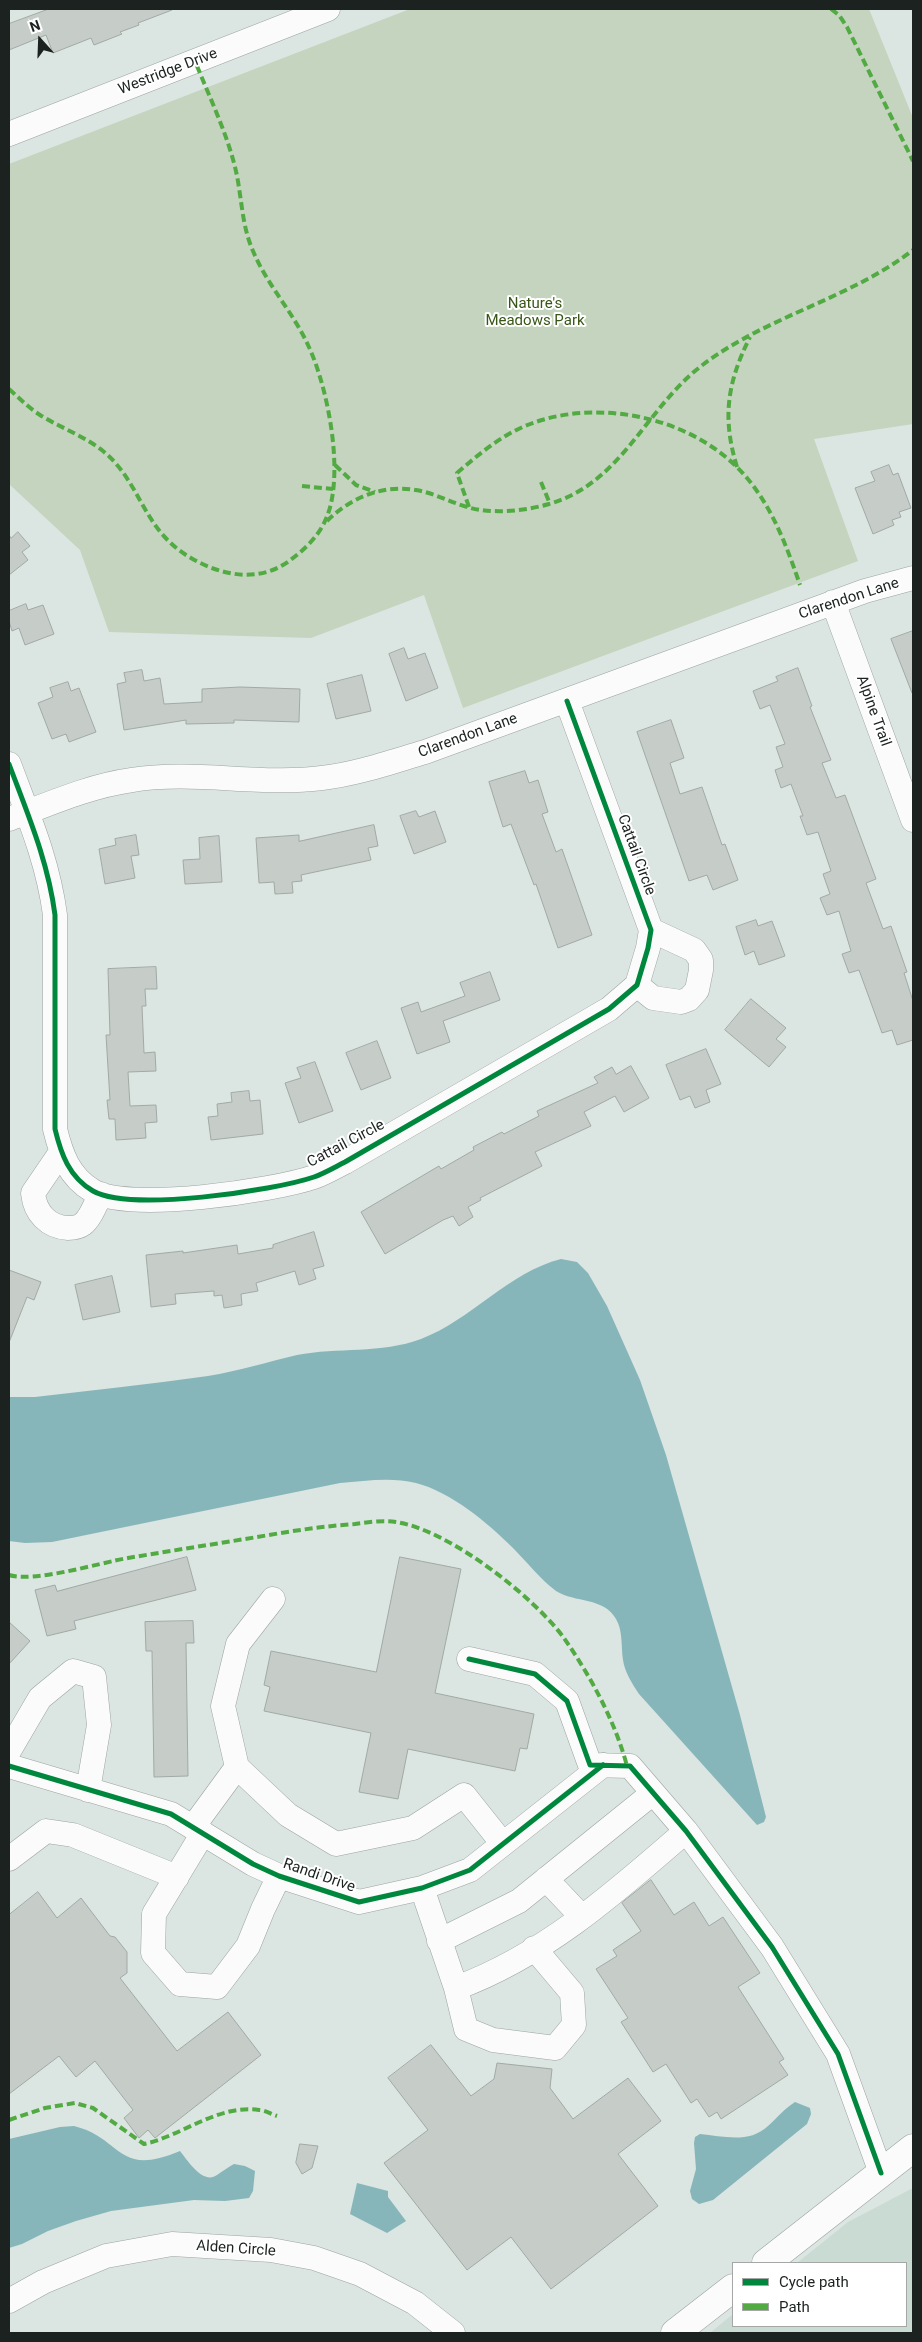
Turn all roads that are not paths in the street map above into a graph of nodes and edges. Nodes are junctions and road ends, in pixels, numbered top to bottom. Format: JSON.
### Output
{"nodes":[{"id":1,"x":328,"y":9,"type":"edge"},
{"id":2,"x":9,"y":134,"type":"edge"},
{"id":3,"x":913,"y":578,"type":"edge"},
{"id":4,"x":833,"y":602,"type":"junction"},
{"id":5,"x":566,"y":701,"type":"junction"},
{"id":6,"x":9,"y":764,"type":"edge"},
{"id":7,"x":18,"y":815,"type":"edge"},
{"id":8,"x":913,"y":820,"type":"edge"},
{"id":9,"x":650,"y":930,"type":"junction"},
{"id":10,"x":637,"y":985,"type":"junction"},
{"id":11,"x":60,"y":1152,"type":"junction"},
{"id":12,"x":101,"y":1194,"type":"junction"},
{"id":13,"x":273,"y":1599,"type":"dead end"},
{"id":14,"x":469,"y":1659,"type":"dead end"},
{"id":15,"x":9,"y":1751,"type":"edge"},
{"id":16,"x":603,"y":1765,"type":"junction"},
{"id":17,"x":9,"y":1766,"type":"edge"},
{"id":18,"x":236,"y":1767,"type":"junction"},
{"id":19,"x":88,"y":1790,"type":"junction"},
{"id":20,"x":653,"y":1793,"type":"junction"},
{"id":21,"x":198,"y":1830,"type":"junction"},
{"id":22,"x":686,"y":1831,"type":"junction"},
{"id":23,"x":503,"y":1844,"type":"junction"},
{"id":24,"x":9,"y":1859,"type":"edge"},
{"id":25,"x":279,"y":1876,"type":"junction"},
{"id":26,"x":177,"y":1877,"type":"junction"},
{"id":27,"x":546,"y":1879,"type":"junction"},
{"id":28,"x":422,"y":1888,"type":"junction"},
{"id":29,"x":582,"y":1917,"type":"junction"},
{"id":30,"x":440,"y":1941,"type":"junction"},
{"id":31,"x":534,"y":1948,"type":"junction"},
{"id":32,"x":456,"y":1988,"type":"junction"},
{"id":33,"x":913,"y":2148,"type":"edge"},
{"id":34,"x":881,"y":2173,"type":"junction"},
{"id":35,"x":767,"y":2262,"type":"edge"},
{"id":36,"x":732,"y":2289,"type":"edge"},
{"id":37,"x":9,"y":2301,"type":"edge"},
{"id":38,"x":453,"y":2333,"type":"edge"},
{"id":39,"x":675,"y":2333,"type":"edge"}],
"edges":[{"from":1,"to":2,"type":"street","name":"Westridge Drive"},
{"from":3,"to":4,"type":"street","name":"Clarendon Lane"},
{"from":4,"to":5,"type":"street","name":"Clarendon Lane"},
{"from":4,"to":8,"type":"street","name":"Alpine Trail"},
{"from":5,"to":7,"type":"street","name":"Clarendon Lane"},
{"from":5,"to":9,"type":"street","name":"Cattail Circle"},
{"from":6,"to":7,"type":"street","name":"Cattail Circle"},
{"from":7,"to":11,"type":"street","name":"Cattail Circle"},
{"from":9,"to":10,"type":"street","name":"Cattail Circle"},
{"from":9,"to":10,"type":"street"},
{"from":10,"to":12,"type":"street","name":"Cattail Circle"},
{"from":11,"to":12,"type":"street","name":"Cattail Circle"},
{"from":11,"to":12,"type":"street"},
{"from":13,"to":18,"type":"street"},
{"from":14,"to":16,"type":"street"},
{"from":15,"to":19,"type":"street"},
{"from":16,"to":20,"type":"street"},
{"from":16,"to":23,"type":"street","name":"Randi Drive"},
{"from":17,"to":19,"type":"street","name":"Randi Drive"},
{"from":18,"to":21,"type":"street"},
{"from":18,"to":23,"type":"street"},
{"from":19,"to":21,"type":"street","name":"Randi Drive"},
{"from":20,"to":22,"type":"street"},
{"from":20,"to":27,"type":"street"},
{"from":21,"to":25,"type":"street","name":"Randi Drive"},
{"from":21,"to":26,"type":"street","name":"Randi Drive"},
{"from":22,"to":29,"type":"street"},
{"from":22,"to":34,"type":"street"},
{"from":23,"to":28,"type":"street","name":"Randi Drive"},
{"from":24,"to":26,"type":"street"},
{"from":25,"to":26,"type":"street","name":"Randi Drive"},
{"from":25,"to":28,"type":"street","name":"Randi Drive"},
{"from":27,"to":29,"type":"street"},
{"from":27,"to":30,"type":"street"},
{"from":28,"to":30,"type":"street"},
{"from":29,"to":31,"type":"street"},
{"from":30,"to":32,"type":"street"},
{"from":31,"to":32,"type":"street"},
{"from":31,"to":32,"type":"street"},
{"from":33,"to":34,"type":"street"},
{"from":34,"to":35,"type":"street"},
{"from":36,"to":39,"type":"street"},
{"from":37,"to":38,"type":"street","name":"Alden Circle"}]}
